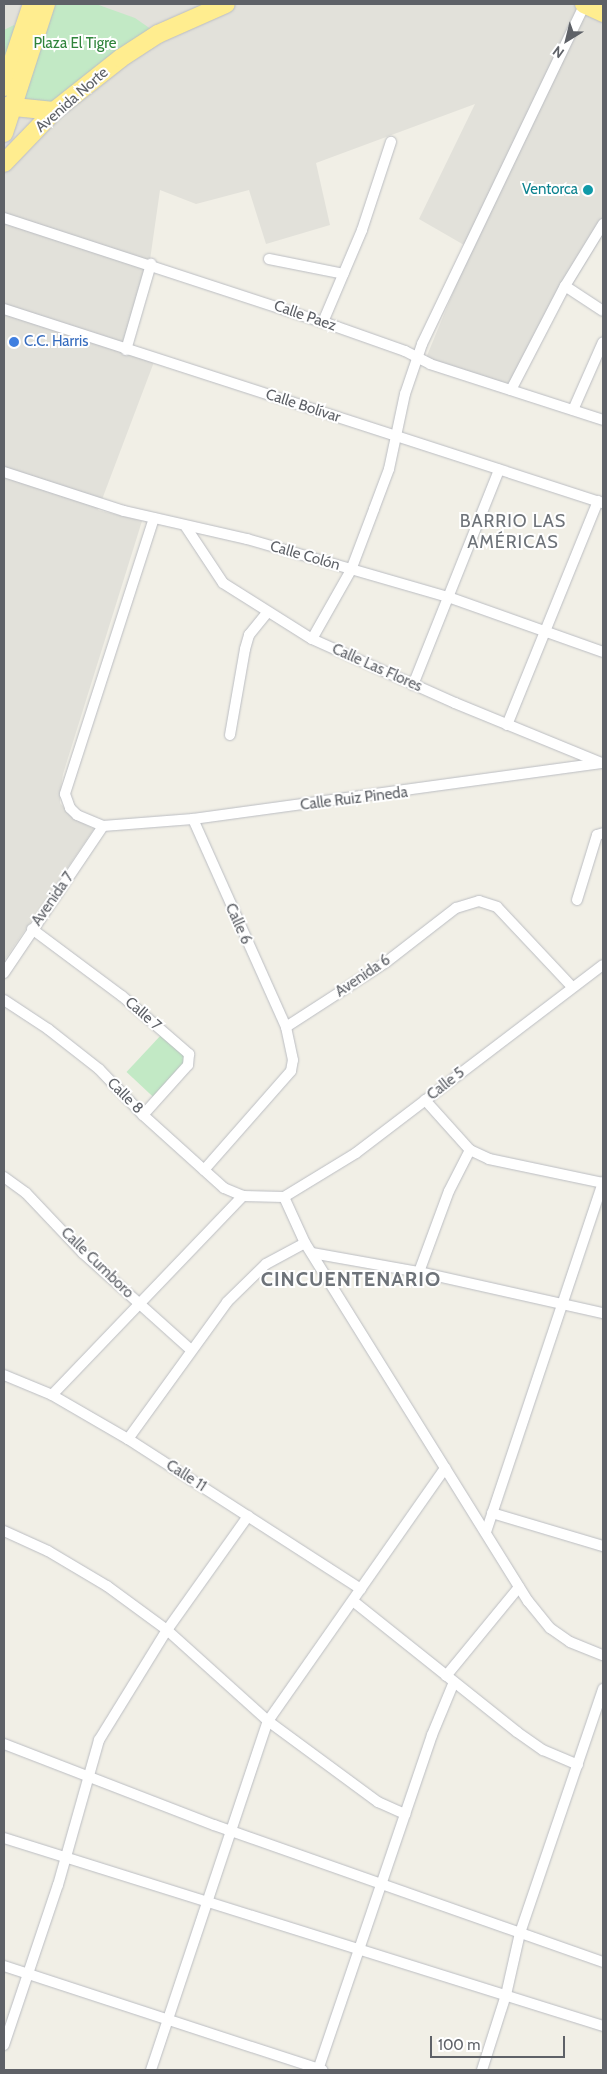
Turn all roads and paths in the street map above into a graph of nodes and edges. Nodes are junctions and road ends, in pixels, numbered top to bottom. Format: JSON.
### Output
{"nodes":[{"id":1,"x":32,"y":4,"type":"edge"},
{"id":2,"x":46,"y":4,"type":"edge"},
{"id":3,"x":226,"y":4,"type":"edge"},
{"id":4,"x":585,"y":4,"type":"edge"},
{"id":5,"x":603,"y":13,"type":"edge"},
{"id":6,"x":5,"y":78,"type":"edge"},
{"id":7,"x":6,"y":117,"type":"edge"},
{"id":8,"x":48,"y":118,"type":"junction"},
{"id":9,"x":391,"y":142,"type":"dead end"},
{"id":10,"x":4,"y":163,"type":"edge"},
{"id":11,"x":4,"y":218,"type":"edge"},
{"id":12,"x":603,"y":224,"type":"edge"},
{"id":13,"x":269,"y":259,"type":"dead end"},
{"id":14,"x":151,"y":264,"type":"junction"},
{"id":15,"x":344,"y":274,"type":"junction"},
{"id":16,"x":565,"y":286,"type":"junction"},
{"id":17,"x":4,"y":309,"type":"edge"},
{"id":18,"x":603,"y":311,"type":"edge"},
{"id":19,"x":323,"y":322,"type":"junction"},
{"id":20,"x":603,"y":342,"type":"edge"},
{"id":21,"x":126,"y":350,"type":"junction"},
{"id":22,"x":417,"y":358,"type":"junction"},
{"id":23,"x":511,"y":390,"type":"junction"},
{"id":24,"x":573,"y":410,"type":"junction"},
{"id":25,"x":603,"y":420,"type":"edge"},
{"id":26,"x":396,"y":436,"type":"junction"},
{"id":27,"x":499,"y":470,"type":"junction"},
{"id":28,"x":4,"y":472,"type":"edge"},
{"id":29,"x":601,"y":502,"type":"edge"},
{"id":30,"x":154,"y":518,"type":"junction"},
{"id":31,"x":186,"y":527,"type":"junction"},
{"id":32,"x":351,"y":570,"type":"junction"},
{"id":33,"x":448,"y":597,"type":"junction"},
{"id":34,"x":267,"y":612,"type":"junction"},
{"id":35,"x":544,"y":631,"type":"junction"},
{"id":36,"x":312,"y":639,"type":"junction"},
{"id":37,"x":603,"y":652,"type":"edge"},
{"id":38,"x":413,"y":685,"type":"junction"},
{"id":39,"x":507,"y":725,"type":"junction"},
{"id":40,"x":230,"y":735,"type":"dead end"},
{"id":41,"x":602,"y":763,"type":"edge"},
{"id":42,"x":193,"y":820,"type":"junction"},
{"id":43,"x":103,"y":826,"type":"junction"},
{"id":44,"x":603,"y":833,"type":"edge"},
{"id":45,"x":577,"y":900,"type":"dead end"},
{"id":46,"x":32,"y":929,"type":"junction"},
{"id":47,"x":603,"y":965,"type":"edge"},
{"id":48,"x":4,"y":972,"type":"edge"},
{"id":49,"x":572,"y":987,"type":"junction"},
{"id":50,"x":4,"y":1000,"type":"edge"},
{"id":51,"x":286,"y":1027,"type":"junction"},
{"id":52,"x":425,"y":1100,"type":"junction"},
{"id":53,"x":144,"y":1115,"type":"junction"},
{"id":54,"x":470,"y":1150,"type":"junction"},
{"id":55,"x":204,"y":1170,"type":"junction"},
{"id":56,"x":4,"y":1177,"type":"edge"},
{"id":57,"x":603,"y":1183,"type":"edge"},
{"id":58,"x":243,"y":1196,"type":"junction"},
{"id":59,"x":284,"y":1197,"type":"junction"},
{"id":60,"x":305,"y":1243,"type":"junction"},
{"id":61,"x":312,"y":1253,"type":"junction"},
{"id":62,"x":419,"y":1272,"type":"junction"},
{"id":63,"x":565,"y":1304,"type":"junction"},
{"id":64,"x":140,"y":1305,"type":"junction"},
{"id":65,"x":603,"y":1313,"type":"edge"},
{"id":66,"x":191,"y":1350,"type":"junction"},
{"id":67,"x":5,"y":1379,"type":"edge"},
{"id":68,"x":52,"y":1395,"type":"junction"},
{"id":69,"x":128,"y":1439,"type":"junction"},
{"id":70,"x":445,"y":1468,"type":"junction"},
{"id":71,"x":492,"y":1513,"type":"junction"},
{"id":72,"x":248,"y":1516,"type":"junction"},
{"id":73,"x":6,"y":1532,"type":"edge"},
{"id":74,"x":486,"y":1532,"type":"junction"},
{"id":75,"x":4,"y":1543,"type":"edge"},
{"id":76,"x":603,"y":1546,"type":"edge"},
{"id":77,"x":519,"y":1587,"type":"junction"},
{"id":78,"x":361,"y":1589,"type":"junction"},
{"id":79,"x":353,"y":1601,"type":"junction"},
{"id":80,"x":167,"y":1630,"type":"junction"},
{"id":81,"x":603,"y":1655,"type":"edge"},
{"id":82,"x":450,"y":1679,"type":"junction"},
{"id":83,"x":603,"y":1689,"type":"edge"},
{"id":84,"x":268,"y":1721,"type":"junction"},
{"id":85,"x":4,"y":1744,"type":"edge"},
{"id":86,"x":578,"y":1765,"type":"junction"},
{"id":87,"x":88,"y":1778,"type":"junction"},
{"id":88,"x":405,"y":1814,"type":"junction"},
{"id":89,"x":231,"y":1831,"type":"junction"},
{"id":90,"x":4,"y":1838,"type":"edge"},
{"id":91,"x":66,"y":1857,"type":"junction"},
{"id":92,"x":381,"y":1884,"type":"junction"},
{"id":93,"x":207,"y":1903,"type":"junction"},
{"id":94,"x":520,"y":1933,"type":"junction"},
{"id":95,"x":359,"y":1949,"type":"junction"},
{"id":96,"x":603,"y":1962,"type":"edge"},
{"id":97,"x":4,"y":1966,"type":"edge"},
{"id":98,"x":29,"y":1974,"type":"junction"},
{"id":99,"x":506,"y":1995,"type":"junction"},
{"id":100,"x":167,"y":2022,"type":"junction"},
{"id":101,"x":603,"y":2026,"type":"edge"},
{"id":102,"x":4,"y":2045,"type":"edge"},
{"id":103,"x":151,"y":2070,"type":"edge"},
{"id":104,"x":320,"y":2070,"type":"edge"},
{"id":105,"x":482,"y":2070,"type":"edge"}],
"edges":[{"from":1,"to":6,"type":"highway"},
{"from":2,"to":7,"type":"highway"},
{"from":3,"to":8,"type":"highway","name":"Avenida Norte"},
{"from":4,"to":5,"type":"highway"},
{"from":4,"to":22,"type":"street"},
{"from":7,"to":8,"type":"highway"},
{"from":8,"to":10,"type":"highway","name":"Avenida Norte"},
{"from":9,"to":15,"type":"street"},
{"from":11,"to":14,"type":"street","name":"Calle Paez"},
{"from":12,"to":16,"type":"street"},
{"from":13,"to":15,"type":"street"},
{"from":14,"to":19,"type":"street","name":"Calle Paez"},
{"from":14,"to":21,"type":"street"},
{"from":15,"to":19,"type":"street"},
{"from":16,"to":18,"type":"street"},
{"from":16,"to":23,"type":"street"},
{"from":17,"to":21,"type":"street","name":"Calle Bolívar"},
{"from":19,"to":22,"type":"street","name":"Calle Paez"},
{"from":20,"to":24,"type":"street"},
{"from":21,"to":26,"type":"street","name":"Calle Bolívar"},
{"from":22,"to":23,"type":"street","name":"Calle Paez"},
{"from":22,"to":26,"type":"street"},
{"from":23,"to":24,"type":"street","name":"Calle Paez"},
{"from":24,"to":25,"type":"street","name":"Calle Paez"},
{"from":26,"to":27,"type":"street","name":"Calle Bolívar"},
{"from":26,"to":32,"type":"street"},
{"from":27,"to":29,"type":"street","name":"Calle Bolívar"},
{"from":27,"to":33,"type":"street"},
{"from":28,"to":30,"type":"street","name":"Calle Colón"},
{"from":29,"to":35,"type":"street"},
{"from":30,"to":31,"type":"street","name":"Calle Colón"},
{"from":30,"to":43,"type":"street"},
{"from":31,"to":32,"type":"street","name":"Calle Colón"},
{"from":31,"to":34,"type":"street","name":"Calle Las Flores"},
{"from":32,"to":33,"type":"street","name":"Calle Colón"},
{"from":32,"to":36,"type":"street"},
{"from":33,"to":35,"type":"street","name":"Calle Colón"},
{"from":33,"to":38,"type":"street"},
{"from":34,"to":36,"type":"street","name":"Calle Las Flores"},
{"from":34,"to":40,"type":"street"},
{"from":35,"to":37,"type":"street","name":"Calle Colón"},
{"from":35,"to":39,"type":"street"},
{"from":36,"to":38,"type":"street","name":"Calle Las Flores"},
{"from":38,"to":39,"type":"street","name":"Calle Las Flores"},
{"from":39,"to":41,"type":"street","name":"Calle Las Flores"},
{"from":41,"to":42,"type":"street","name":"Calle Ruiz Pineda"},
{"from":42,"to":43,"type":"street","name":"Calle Ruiz Pineda"},
{"from":42,"to":51,"type":"street","name":"Calle 6"},
{"from":43,"to":46,"type":"street","name":"Avenida 7"},
{"from":44,"to":45,"type":"street"},
{"from":46,"to":48,"type":"street","name":"Avenida 7"},
{"from":46,"to":53,"type":"street","name":"Calle 7"},
{"from":47,"to":49,"type":"street","name":"Calle 5"},
{"from":49,"to":51,"type":"street","name":"Avenida 6"},
{"from":49,"to":52,"type":"street","name":"Calle 5"},
{"from":50,"to":53,"type":"street","name":"Calle 8"},
{"from":51,"to":55,"type":"street"},
{"from":52,"to":54,"type":"street"},
{"from":52,"to":59,"type":"street","name":"Calle 5"},
{"from":53,"to":55,"type":"street","name":"Calle 8"},
{"from":54,"to":57,"type":"street"},
{"from":54,"to":62,"type":"street"},
{"from":55,"to":58,"type":"street","name":"Calle 8"},
{"from":56,"to":64,"type":"street","name":"Calle Cumboro"},
{"from":57,"to":63,"type":"street"},
{"from":58,"to":59,"type":"street"},
{"from":58,"to":64,"type":"street"},
{"from":59,"to":60,"type":"street"},
{"from":60,"to":61,"type":"street"},
{"from":60,"to":66,"type":"street"},
{"from":61,"to":62,"type":"street"},
{"from":61,"to":70,"type":"street"},
{"from":62,"to":63,"type":"street"},
{"from":63,"to":65,"type":"street"},
{"from":63,"to":71,"type":"street"},
{"from":64,"to":66,"type":"street","name":"Calle Cumboro"},
{"from":64,"to":68,"type":"street"},
{"from":66,"to":69,"type":"street"},
{"from":67,"to":68,"type":"street","name":"Calle 11"},
{"from":68,"to":69,"type":"street","name":"Calle 11"},
{"from":69,"to":72,"type":"street","name":"Calle 11"},
{"from":70,"to":74,"type":"street"},
{"from":70,"to":78,"type":"street"},
{"from":71,"to":74,"type":"street"},
{"from":71,"to":76,"type":"street"},
{"from":72,"to":78,"type":"street","name":"Calle 11"},
{"from":72,"to":80,"type":"street"},
{"from":73,"to":75,"type":"street"},
{"from":73,"to":80,"type":"street"},
{"from":74,"to":77,"type":"street"},
{"from":77,"to":81,"type":"street"},
{"from":77,"to":82,"type":"street"},
{"from":78,"to":79,"type":"street"},
{"from":79,"to":82,"type":"street"},
{"from":79,"to":84,"type":"street"},
{"from":80,"to":84,"type":"street"},
{"from":80,"to":87,"type":"street"},
{"from":82,"to":86,"type":"street"},
{"from":82,"to":88,"type":"street"},
{"from":83,"to":86,"type":"street"},
{"from":84,"to":88,"type":"street"},
{"from":84,"to":89,"type":"street"},
{"from":85,"to":87,"type":"street"},
{"from":86,"to":94,"type":"street"},
{"from":87,"to":89,"type":"street"},
{"from":87,"to":91,"type":"street"},
{"from":88,"to":92,"type":"street"},
{"from":89,"to":92,"type":"street"},
{"from":89,"to":93,"type":"street"},
{"from":90,"to":91,"type":"street"},
{"from":91,"to":93,"type":"street"},
{"from":91,"to":98,"type":"street"},
{"from":92,"to":94,"type":"street"},
{"from":92,"to":95,"type":"street"},
{"from":93,"to":95,"type":"street"},
{"from":93,"to":100,"type":"street"},
{"from":94,"to":96,"type":"street"},
{"from":94,"to":99,"type":"street"},
{"from":95,"to":99,"type":"street"},
{"from":95,"to":104,"type":"street"},
{"from":97,"to":98,"type":"street"},
{"from":98,"to":100,"type":"street"},
{"from":98,"to":102,"type":"street"},
{"from":99,"to":101,"type":"street"},
{"from":99,"to":105,"type":"street"},
{"from":100,"to":103,"type":"street"},
{"from":100,"to":104,"type":"street"}]}
